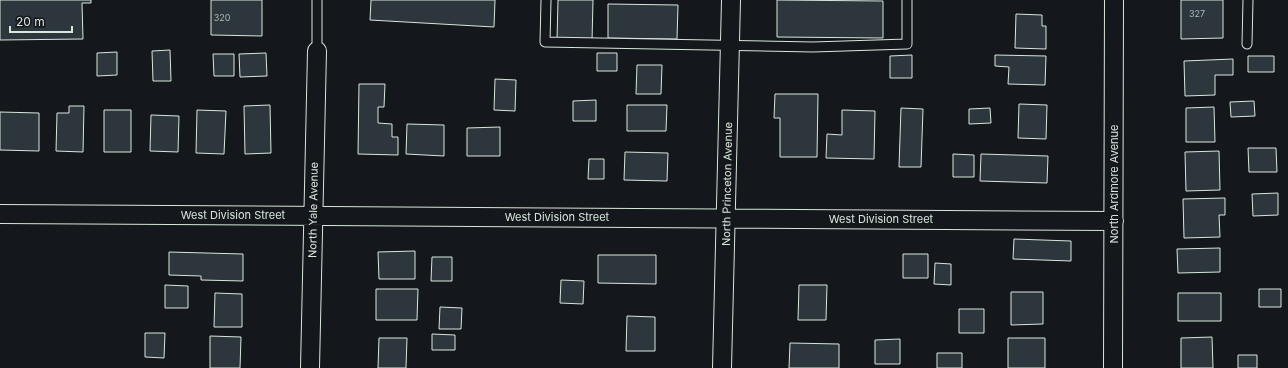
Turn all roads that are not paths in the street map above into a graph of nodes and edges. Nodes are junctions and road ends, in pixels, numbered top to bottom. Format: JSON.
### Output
{"nodes":[{"id":1,"x":317,"y":0,"type":"edge"},
{"id":2,"x":546,"y":0,"type":"edge"},
{"id":3,"x":731,"y":0,"type":"edge"},
{"id":4,"x":907,"y":0,"type":"edge"},
{"id":5,"x":1114,"y":0,"type":"edge"},
{"id":6,"x":1248,"y":0,"type":"edge"},
{"id":7,"x":1247,"y":44,"type":"dead end"},
{"id":8,"x":730,"y":46,"type":"junction"},
{"id":9,"x":317,"y":51,"type":"joint"},
{"id":10,"x":0,"y":214,"type":"edge"},
{"id":11,"x":313,"y":216,"type":"junction"},
{"id":12,"x":726,"y":218,"type":"junction"},
{"id":13,"x":1114,"y":221,"type":"junction"},
{"id":14,"x":310,"y":368,"type":"edge"},
{"id":15,"x":722,"y":368,"type":"edge"},
{"id":16,"x":1113,"y":368,"type":"edge"}],
"edges":[{"from":1,"to":9,"type":"lane"},
{"from":2,"to":8,"type":"lane"},
{"from":3,"to":8,"type":"street","name":"North Princeton Avenue"},
{"from":4,"to":8,"type":"lane"},
{"from":5,"to":13,"type":"street","name":"North Ardmore Avenue"},
{"from":6,"to":7,"type":"lane"},
{"from":8,"to":12,"type":"street","name":"North Princeton Avenue"},
{"from":9,"to":11,"type":"street","name":"North Yale Avenue"},
{"from":10,"to":11,"type":"street","name":"West Division Street"},
{"from":11,"to":12,"type":"street","name":"West Division Street"},
{"from":11,"to":14,"type":"street","name":"North Yale Avenue"},
{"from":12,"to":13,"type":"street","name":"West Division Street"},
{"from":12,"to":15,"type":"street","name":"North Princeton Avenue"},
{"from":13,"to":16,"type":"street","name":"North Ardmore Avenue"}]}
